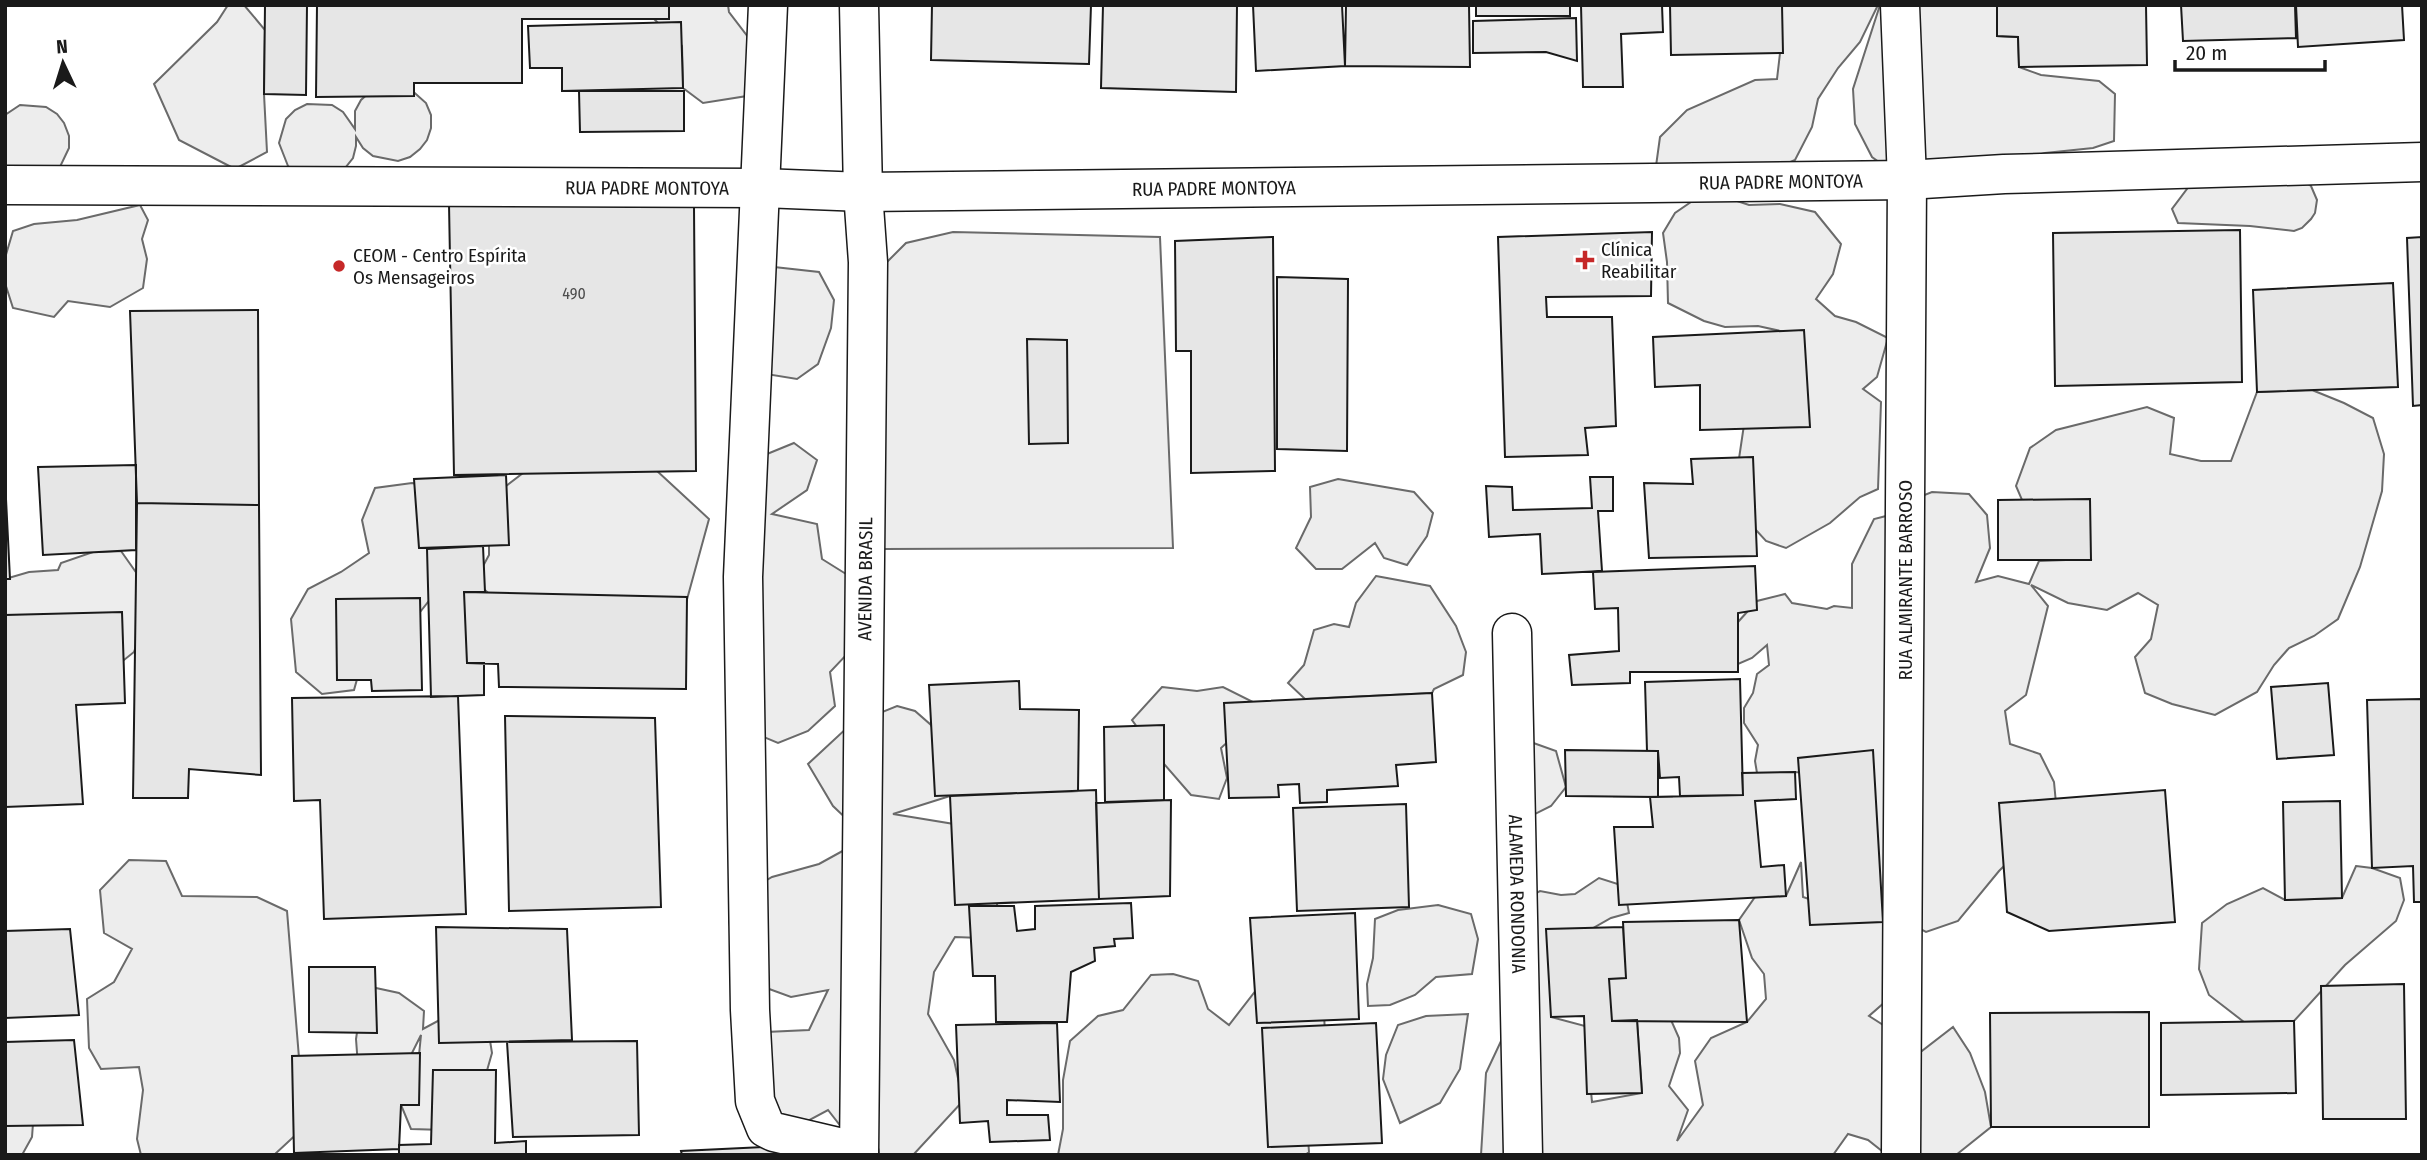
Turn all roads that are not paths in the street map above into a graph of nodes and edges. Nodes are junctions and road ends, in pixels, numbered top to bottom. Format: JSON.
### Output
{"nodes":[{"id":1,"x":768,"y":5,"type":"edge"},
{"id":2,"x":859,"y":5,"type":"edge"},
{"id":3,"x":1900,"y":5,"type":"edge"},
{"id":4,"x":2422,"y":162,"type":"edge"},
{"id":5,"x":1907,"y":180,"type":"junction"},
{"id":6,"x":5,"y":185,"type":"edge"},
{"id":7,"x":760,"y":188,"type":"junction"},
{"id":8,"x":863,"y":192,"type":"junction"},
{"id":9,"x":1512,"y":633,"type":"dead end"},
{"id":10,"x":859,"y":1153,"type":"edge"},
{"id":11,"x":1524,"y":1155,"type":"edge"},
{"id":12,"x":1901,"y":1155,"type":"edge"}],
"edges":[{"from":1,"to":7,"type":"street"},
{"from":2,"to":8,"type":"street","name":"AVENIDA BRASIL"},
{"from":3,"to":5,"type":"street","name":"RUA ALMIRANTE BARROSO"},
{"from":4,"to":5,"type":"street","name":"RUA PADRE MONTOYA"},
{"from":5,"to":8,"type":"street","name":"RUA PADRE MONTOYA"},
{"from":5,"to":12,"type":"street","name":"RUA ALMIRANTE BARROSO"},
{"from":6,"to":7,"type":"street","name":"RUA PADRE MONTOYA"},
{"from":7,"to":8,"type":"street","name":"RUA PADRE MONTOYA"},
{"from":7,"to":10,"type":"street"},
{"from":8,"to":10,"type":"street","name":"AVENIDA BRASIL"},
{"from":9,"to":11,"type":"street","name":"ALAMEDA RONDONIA"}]}
